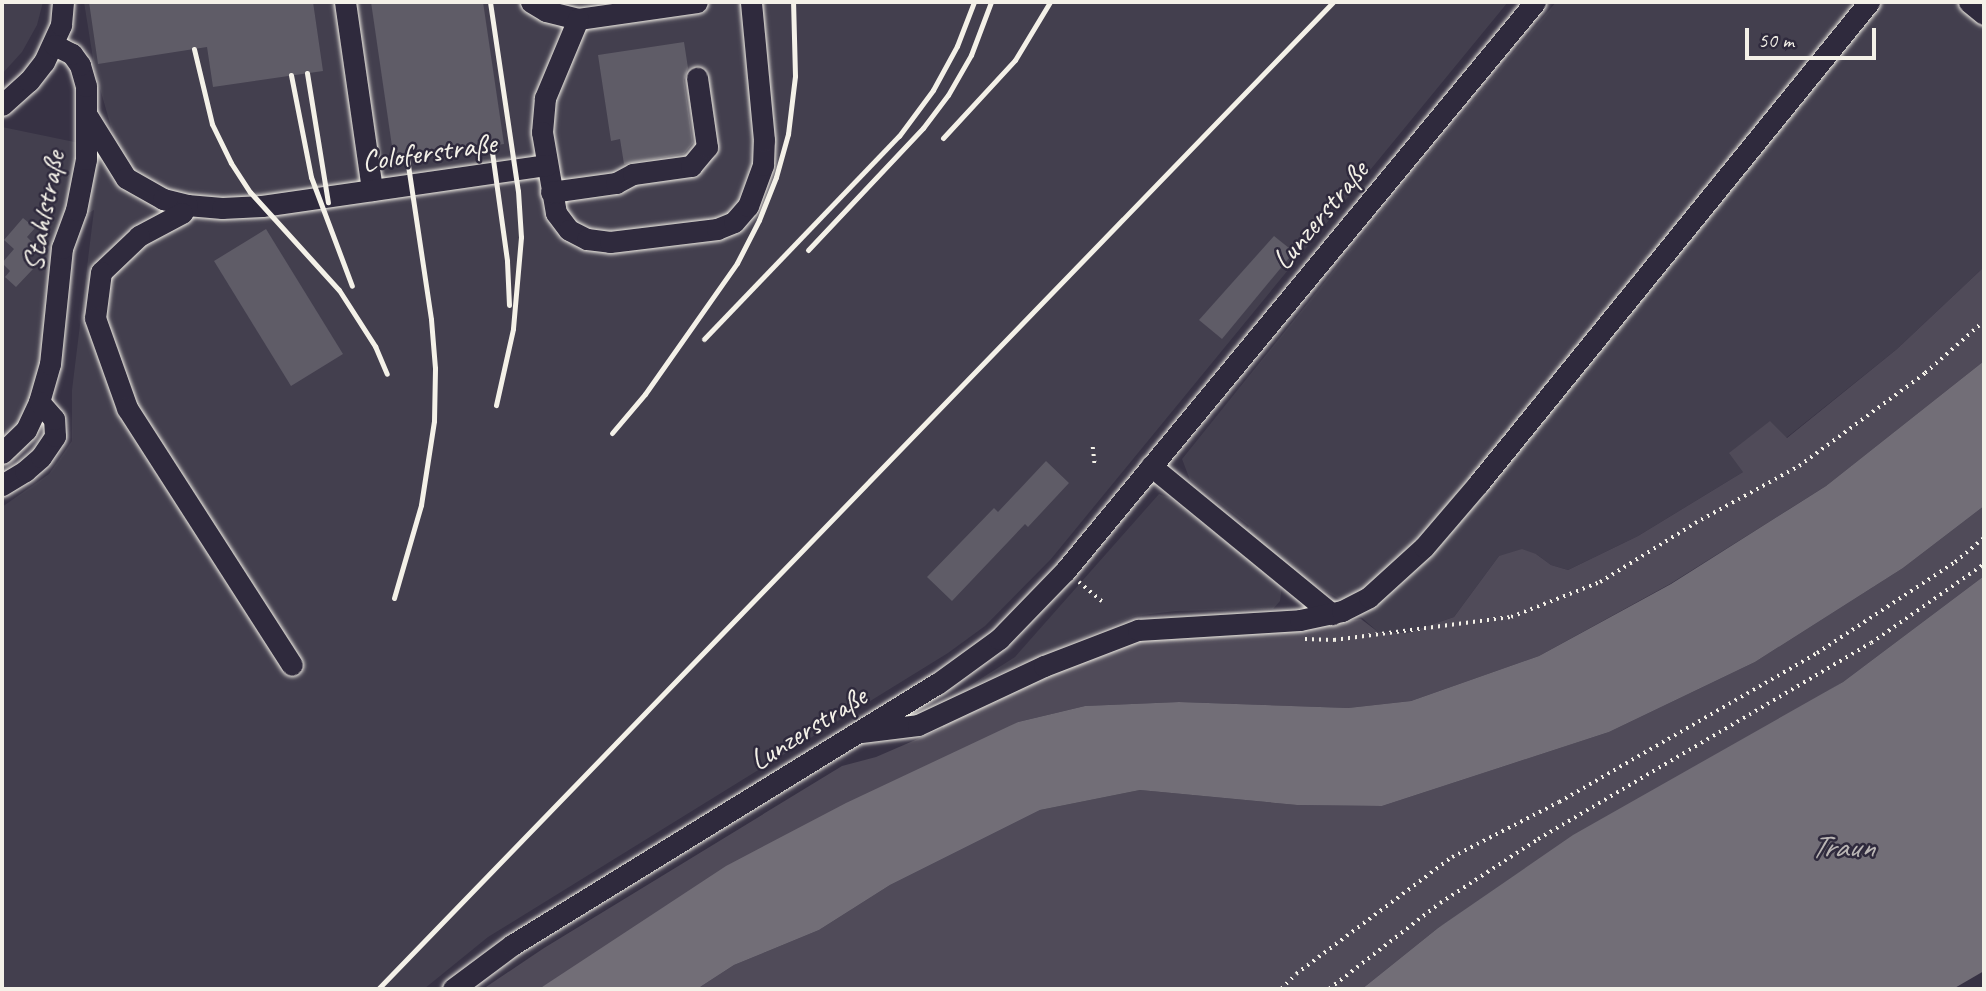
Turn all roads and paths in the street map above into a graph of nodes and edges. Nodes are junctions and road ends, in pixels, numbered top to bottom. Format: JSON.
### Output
{"nodes":[{"id":1,"x":63,"y":2,"type":"edge"},
{"id":2,"x":345,"y":2,"type":"edge"},
{"id":3,"x":531,"y":2,"type":"edge"},
{"id":4,"x":697,"y":2,"type":"edge"},
{"id":5,"x":751,"y":2,"type":"edge"},
{"id":6,"x":1535,"y":2,"type":"edge"},
{"id":7,"x":1869,"y":2,"type":"edge"},
{"id":8,"x":1969,"y":2,"type":"edge"},
{"id":9,"x":1984,"y":14,"type":"edge"},
{"id":10,"x":578,"y":19,"type":"junction"},
{"id":11,"x":54,"y":45,"type":"junction"},
{"id":12,"x":697,"y":78,"type":"dead end"},
{"id":13,"x":2,"y":105,"type":"edge"},
{"id":14,"x":88,"y":117,"type":"junction"},
{"id":15,"x":547,"y":165,"type":"junction"},
{"id":16,"x":372,"y":190,"type":"junction"},
{"id":17,"x":551,"y":192,"type":"junction"},
{"id":18,"x":187,"y":205,"type":"junction"},
{"id":19,"x":1984,"y":321,"type":"edge"},
{"id":20,"x":39,"y":402,"type":"junction"},
{"id":21,"x":1093,"y":447,"type":"dead end"},
{"id":22,"x":2,"y":453,"type":"edge"},
{"id":23,"x":1151,"y":466,"type":"junction"},
{"id":24,"x":1095,"y":467,"type":"dead end"},
{"id":25,"x":2,"y":485,"type":"edge"},
{"id":26,"x":1984,"y":538,"type":"edge"},
{"id":27,"x":1984,"y":564,"type":"edge"},
{"id":28,"x":1078,"y":581,"type":"dead end"},
{"id":29,"x":1102,"y":601,"type":"dead end"},
{"id":30,"x":1341,"y":611,"type":"junction"},
{"id":31,"x":1298,"y":639,"type":"dead end"},
{"id":32,"x":292,"y":665,"type":"dead end"},
{"id":33,"x":856,"y":733,"type":"junction"},
{"id":34,"x":453,"y":989,"type":"edge"},
{"id":35,"x":1281,"y":989,"type":"edge"},
{"id":36,"x":1329,"y":989,"type":"edge"}],
"edges":[{"from":1,"to":11,"type":"street"},
{"from":2,"to":16,"type":"street"},
{"from":3,"to":10,"type":"street"},
{"from":4,"to":10,"type":"street"},
{"from":5,"to":17,"type":"street"},
{"from":6,"to":23,"type":"street","name":"Lunzerstraße"},
{"from":7,"to":30,"type":"street"},
{"from":8,"to":9,"type":"street"},
{"from":10,"to":15,"type":"street"},
{"from":11,"to":13,"type":"street"},
{"from":11,"to":14,"type":"street","name":"Stahlstraße"},
{"from":12,"to":17,"type":"street"},
{"from":14,"to":18,"type":"street","name":"Coloferstraße"},
{"from":14,"to":20,"type":"street","name":"Stahlstraße"},
{"from":15,"to":16,"type":"street","name":"Coloferstraße"},
{"from":15,"to":17,"type":"street"},
{"from":16,"to":18,"type":"street","name":"Coloferstraße"},
{"from":18,"to":32,"type":"street"},
{"from":19,"to":31,"type":"path"},
{"from":20,"to":22,"type":"street","name":"Stahlstraße"},
{"from":20,"to":25,"type":"street"},
{"from":21,"to":24,"type":"path"},
{"from":23,"to":30,"type":"street"},
{"from":23,"to":33,"type":"street","name":"Lunzerstraße"},
{"from":26,"to":35,"type":"path"},
{"from":27,"to":36,"type":"path"},
{"from":28,"to":29,"type":"path"},
{"from":30,"to":33,"type":"street"},
{"from":33,"to":34,"type":"street","name":"Lunzerstraße"}]}
